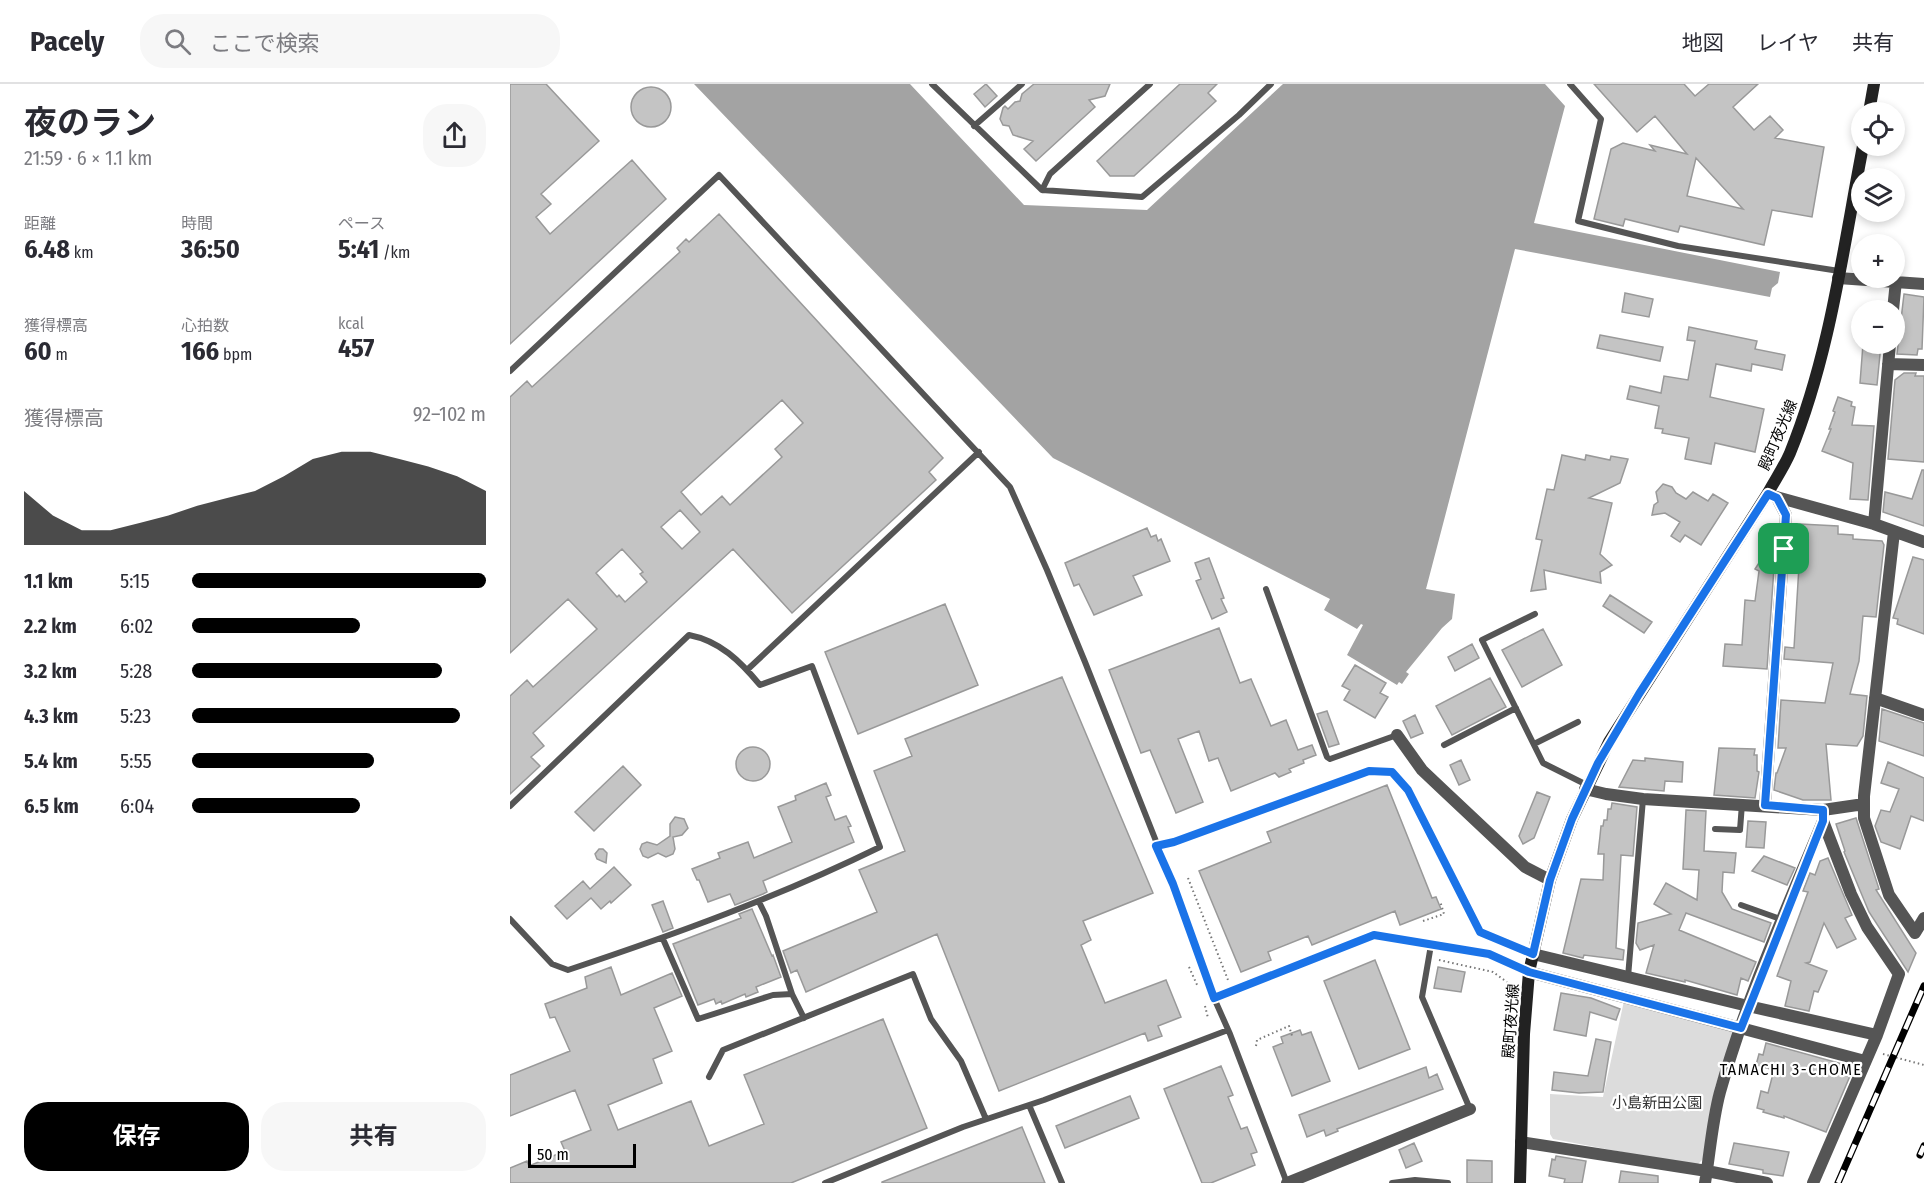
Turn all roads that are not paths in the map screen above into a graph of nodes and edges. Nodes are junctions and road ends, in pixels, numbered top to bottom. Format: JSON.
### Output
{"nodes":[{"id":1,"x":932,"y":84,"type":"edge"},
{"id":2,"x":1022,"y":84,"type":"edge"},
{"id":3,"x":1150,"y":84,"type":"edge"},
{"id":4,"x":1271,"y":84,"type":"edge"},
{"id":5,"x":1570,"y":84,"type":"edge"},
{"id":6,"x":1874,"y":84,"type":"edge"},
{"id":7,"x":1871,"y":102,"type":"edge"},
{"id":8,"x":974,"y":126,"type":"junction"},
{"id":9,"x":1861,"y":156,"type":"edge"},
{"id":10,"x":1042,"y":190,"type":"junction"},
{"id":11,"x":1839,"y":274,"type":"junction"},
{"id":12,"x":1851,"y":275,"type":"edge"},
{"id":13,"x":1905,"y":282,"type":"edge"},
{"id":14,"x":1924,"y":284,"type":"edge"},
{"id":15,"x":1889,"y":354,"type":"edge"},
{"id":16,"x":1888,"y":364,"type":"junction"},
{"id":17,"x":1924,"y":365,"type":"edge"},
{"id":18,"x":510,"y":371,"type":"edge"},
{"id":19,"x":979,"y":452,"type":"junction"},
{"id":20,"x":1772,"y":496,"type":"junction"},
{"id":21,"x":1874,"y":524,"type":"junction"},
{"id":22,"x":1894,"y":532,"type":"junction"},
{"id":23,"x":1924,"y":542,"type":"edge"},
{"id":24,"x":1266,"y":589,"type":"dead end"},
{"id":25,"x":1535,"y":614,"type":"dead end"},
{"id":26,"x":747,"y":670,"type":"junction"},
{"id":27,"x":1875,"y":698,"type":"junction"},
{"id":28,"x":1516,"y":708,"type":"junction"},
{"id":29,"x":1924,"y":715,"type":"edge"},
{"id":30,"x":1578,"y":722,"type":"dead end"},
{"id":31,"x":1397,"y":735,"type":"joint"},
{"id":32,"x":1534,"y":744,"type":"junction"},
{"id":33,"x":1444,"y":745,"type":"dead end"},
{"id":34,"x":1586,"y":787,"type":"junction"},
{"id":35,"x":1643,"y":799,"type":"junction"},
{"id":36,"x":1742,"y":804,"type":"junction"},
{"id":37,"x":1864,"y":804,"type":"junction"},
{"id":38,"x":1765,"y":805,"type":"junction"},
{"id":39,"x":510,"y":806,"type":"edge"},
{"id":40,"x":1823,"y":815,"type":"junction"},
{"id":41,"x":1715,"y":829,"type":"dead end"},
{"id":42,"x":1156,"y":846,"type":"junction"},
{"id":43,"x":1550,"y":880,"type":"junction"},
{"id":44,"x":759,"y":902,"type":"junction"},
{"id":45,"x":1741,"y":905,"type":"dead end"},
{"id":46,"x":1924,"y":918,"type":"edge"},
{"id":47,"x":510,"y":919,"type":"edge"},
{"id":48,"x":1783,"y":920,"type":"junction"},
{"id":49,"x":663,"y":939,"type":"junction"},
{"id":50,"x":1431,"y":945,"type":"junction"},
{"id":51,"x":1533,"y":954,"type":"junction"},
{"id":52,"x":1529,"y":972,"type":"junction"},
{"id":53,"x":1628,"y":977,"type":"junction"},
{"id":54,"x":792,"y":994,"type":"junction"},
{"id":55,"x":1214,"y":998,"type":"junction"},
{"id":56,"x":1748,"y":1006,"type":"junction"},
{"id":57,"x":804,"y":1018,"type":"junction"},
{"id":58,"x":1741,"y":1028,"type":"junction"},
{"id":59,"x":1228,"y":1030,"type":"junction"},
{"id":60,"x":1876,"y":1035,"type":"junction"},
{"id":61,"x":1865,"y":1061,"type":"junction"},
{"id":62,"x":710,"y":1077,"type":"dead end"},
{"id":63,"x":1029,"y":1105,"type":"junction"},
{"id":64,"x":1470,"y":1108,"type":"joint"},
{"id":65,"x":986,"y":1119,"type":"junction"},
{"id":66,"x":1521,"y":1142,"type":"junction"},
{"id":67,"x":1706,"y":1177,"type":"edge"},
{"id":68,"x":825,"y":1183,"type":"edge"},
{"id":69,"x":1062,"y":1183,"type":"edge"},
{"id":70,"x":1287,"y":1183,"type":"edge"},
{"id":71,"x":1392,"y":1183,"type":"edge"},
{"id":72,"x":1448,"y":1183,"type":"edge"},
{"id":73,"x":1520,"y":1183,"type":"edge"},
{"id":74,"x":1767,"y":1183,"type":"edge"},
{"id":75,"x":1813,"y":1183,"type":"edge"}],
"edges":[{"from":1,"to":8,"type":"lane"},
{"from":2,"to":8,"type":"lane"},
{"from":3,"to":10,"type":"lane"},
{"from":4,"to":10,"type":"lane"},
{"from":5,"to":11,"type":"lane"},
{"from":6,"to":7,"type":"street"},
{"from":8,"to":10,"type":"lane"},
{"from":9,"to":11,"type":"street","name":"殿町夜光線"},
{"from":11,"to":12,"type":"street"},
{"from":11,"to":20,"type":"street","name":"殿町夜光線"},
{"from":13,"to":14,"type":"street"},
{"from":15,"to":16,"type":"street"},
{"from":16,"to":17,"type":"street"},
{"from":16,"to":21,"type":"street"},
{"from":18,"to":19,"type":"lane"},
{"from":19,"to":26,"type":"lane"},
{"from":19,"to":42,"type":"lane"},
{"from":20,"to":21,"type":"street"},
{"from":20,"to":34,"type":"street","name":"殿町夜光線"},
{"from":20,"to":38,"type":"street"},
{"from":21,"to":22,"type":"street"},
{"from":22,"to":23,"type":"street"},
{"from":22,"to":27,"type":"street"},
{"from":24,"to":31,"type":"lane"},
{"from":25,"to":28,"type":"lane"},
{"from":26,"to":39,"type":"lane"},
{"from":26,"to":44,"type":"lane"},
{"from":27,"to":29,"type":"street"},
{"from":27,"to":37,"type":"street"},
{"from":28,"to":32,"type":"lane"},
{"from":28,"to":33,"type":"lane"},
{"from":30,"to":32,"type":"lane"},
{"from":31,"to":43,"type":"street"},
{"from":32,"to":34,"type":"lane"},
{"from":34,"to":35,"type":"street"},
{"from":34,"to":43,"type":"street","name":"殿町夜光線"},
{"from":35,"to":36,"type":"street"},
{"from":35,"to":53,"type":"lane"},
{"from":36,"to":38,"type":"street"},
{"from":36,"to":41,"type":"lane"},
{"from":37,"to":40,"type":"street"},
{"from":37,"to":46,"type":"street"},
{"from":38,"to":40,"type":"street"},
{"from":40,"to":48,"type":"street"},
{"from":40,"to":60,"type":"street"},
{"from":42,"to":51,"type":"lane"},
{"from":42,"to":55,"type":"lane"},
{"from":43,"to":51,"type":"street","name":"殿町夜光線"},
{"from":44,"to":49,"type":"lane"},
{"from":44,"to":54,"type":"lane"},
{"from":45,"to":48,"type":"lane"},
{"from":47,"to":49,"type":"lane"},
{"from":48,"to":56,"type":"street"},
{"from":49,"to":54,"type":"lane"},
{"from":50,"to":52,"type":"lane"},
{"from":50,"to":55,"type":"lane"},
{"from":50,"to":64,"type":"lane"},
{"from":51,"to":52,"type":"street","name":"殿町夜光線"},
{"from":51,"to":53,"type":"street"},
{"from":52,"to":58,"type":"street"},
{"from":52,"to":66,"type":"street","name":"殿町夜光線"},
{"from":53,"to":56,"type":"street"},
{"from":54,"to":57,"type":"lane"},
{"from":55,"to":59,"type":"lane"},
{"from":56,"to":58,"type":"street"},
{"from":56,"to":60,"type":"street"},
{"from":57,"to":62,"type":"lane"},
{"from":57,"to":65,"type":"lane"},
{"from":58,"to":61,"type":"street"},
{"from":58,"to":67,"type":"street"},
{"from":59,"to":63,"type":"lane"},
{"from":59,"to":70,"type":"lane"},
{"from":60,"to":61,"type":"street"},
{"from":61,"to":75,"type":"street"},
{"from":63,"to":65,"type":"lane"},
{"from":63,"to":69,"type":"lane"},
{"from":64,"to":70,"type":"street"},
{"from":65,"to":68,"type":"lane"},
{"from":66,"to":67,"type":"street"},
{"from":66,"to":73,"type":"street","name":"殿町夜光線"},
{"from":67,"to":74,"type":"street"},
{"from":71,"to":72,"type":"lane"}]}
